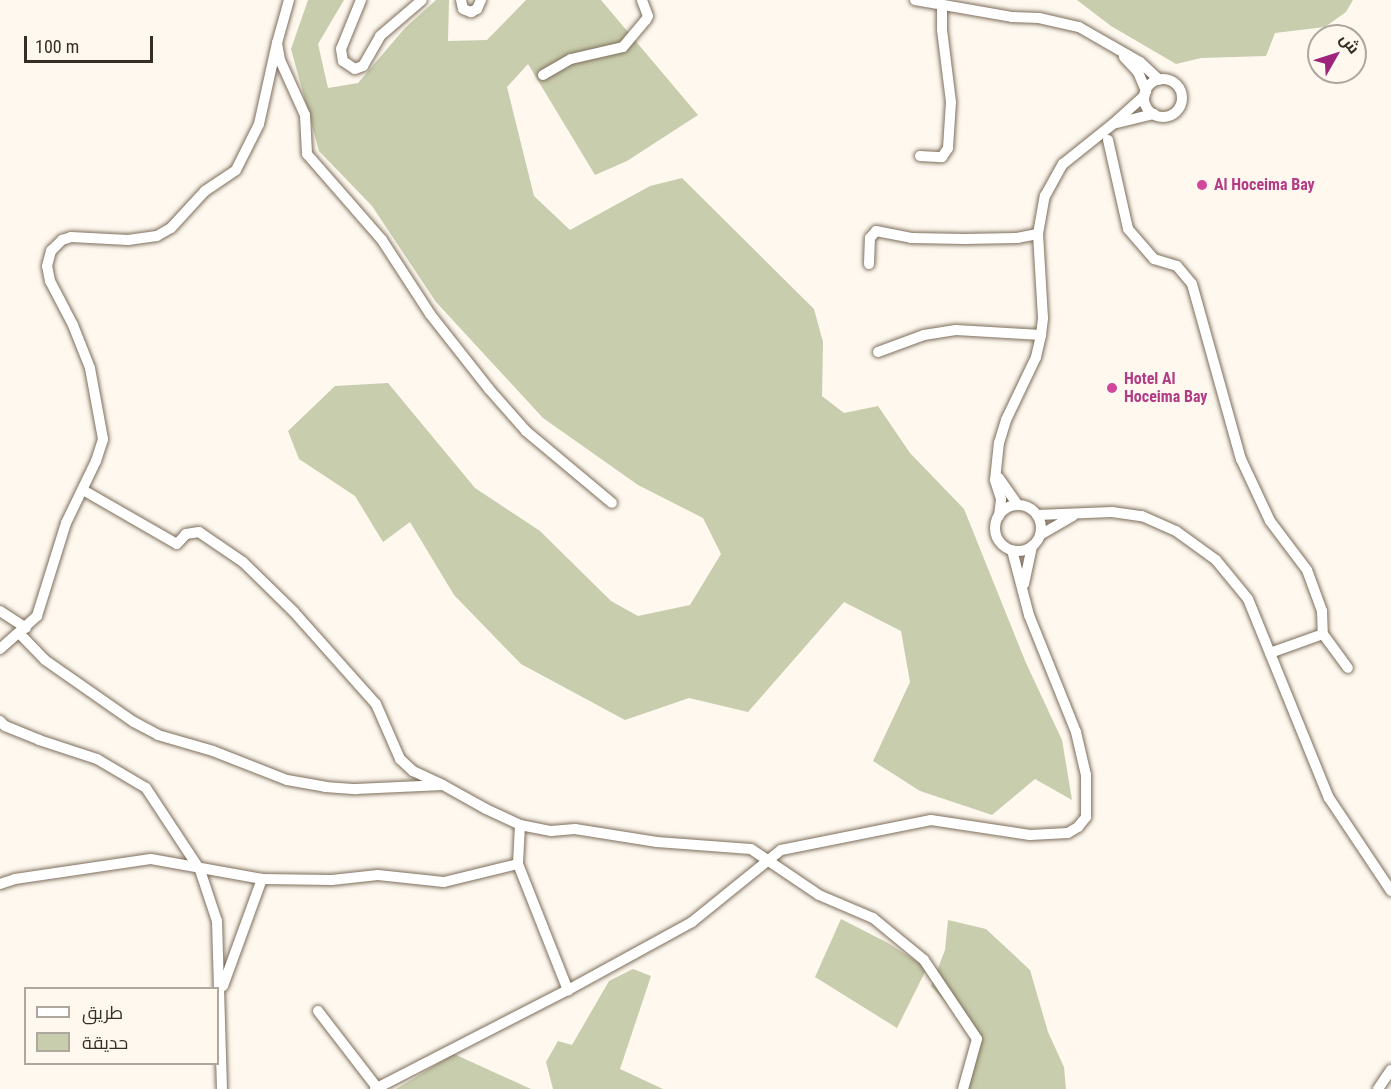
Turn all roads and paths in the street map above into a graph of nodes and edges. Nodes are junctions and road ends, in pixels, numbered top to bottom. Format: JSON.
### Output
{"nodes":[{"id":1,"x":289,"y":0,"type":"edge"},
{"id":2,"x":361,"y":0,"type":"edge"},
{"id":3,"x":422,"y":0,"type":"edge"},
{"id":4,"x":461,"y":0,"type":"edge"},
{"id":5,"x":481,"y":0,"type":"edge"},
{"id":6,"x":642,"y":0,"type":"edge"},
{"id":7,"x":915,"y":0,"type":"edge"},
{"id":8,"x":942,"y":6,"type":"junction"},
{"id":9,"x":277,"y":43,"type":"junction"},
{"id":10,"x":1113,"y":46,"type":"junction"},
{"id":11,"x":543,"y":75,"type":"dead end"},
{"id":12,"x":1159,"y":80,"type":"junction"},
{"id":13,"x":1145,"y":93,"type":"junction"},
{"id":14,"x":1154,"y":114,"type":"junction"},
{"id":15,"x":1113,"y":124,"type":"junction"},
{"id":16,"x":1108,"y":140,"type":"dead end"},
{"id":17,"x":920,"y":156,"type":"dead end"},
{"id":18,"x":1038,"y":234,"type":"junction"},
{"id":19,"x":869,"y":264,"type":"dead end"},
{"id":20,"x":1041,"y":335,"type":"junction"},
{"id":21,"x":878,"y":352,"type":"dead end"},
{"id":22,"x":996,"y":473,"type":"junction"},
{"id":23,"x":83,"y":490,"type":"junction"},
{"id":24,"x":612,"y":503,"type":"dead end"},
{"id":25,"x":1018,"y":505,"type":"junction"},
{"id":26,"x":1037,"y":515,"type":"junction"},
{"id":27,"x":1074,"y":515,"type":"junction"},
{"id":28,"x":999,"y":516,"type":"junction"},
{"id":29,"x":1040,"y":535,"type":"junction"},
{"id":30,"x":1032,"y":546,"type":"junction"},
{"id":31,"x":1012,"y":550,"type":"junction"},
{"id":32,"x":1022,"y":590,"type":"junction"},
{"id":33,"x":0,"y":611,"type":"edge"},
{"id":34,"x":23,"y":631,"type":"junction"},
{"id":35,"x":1323,"y":634,"type":"junction"},
{"id":36,"x":0,"y":649,"type":"edge"},
{"id":37,"x":1270,"y":653,"type":"junction"},
{"id":38,"x":1348,"y":668,"type":"dead end"},
{"id":39,"x":0,"y":721,"type":"edge"},
{"id":40,"x":443,"y":784,"type":"junction"},
{"id":41,"x":520,"y":825,"type":"junction"},
{"id":42,"x":766,"y":860,"type":"junction"},
{"id":43,"x":518,"y":864,"type":"junction"},
{"id":44,"x":200,"y":870,"type":"junction"},
{"id":45,"x":262,"y":879,"type":"junction"},
{"id":46,"x":0,"y":884,"type":"edge"},
{"id":47,"x":1391,"y":891,"type":"edge"},
{"id":48,"x":568,"y":990,"type":"junction"},
{"id":49,"x":220,"y":995,"type":"junction"},
{"id":50,"x":318,"y":1011,"type":"dead end"},
{"id":51,"x":1391,"y":1070,"type":"edge"},
{"id":52,"x":222,"y":1089,"type":"edge"},
{"id":53,"x":377,"y":1089,"type":"edge"},
{"id":54,"x":963,"y":1089,"type":"edge"},
{"id":55,"x":1378,"y":1089,"type":"edge"}],
"edges":[{"from":1,"to":9,"type":"street"},
{"from":2,"to":3,"type":"street"},
{"from":4,"to":5,"type":"street"},
{"from":6,"to":11,"type":"street"},
{"from":7,"to":8,"type":"street"},
{"from":8,"to":10,"type":"street"},
{"from":8,"to":17,"type":"street"},
{"from":9,"to":23,"type":"street"},
{"from":9,"to":24,"type":"street"},
{"from":10,"to":12,"type":"street"},
{"from":10,"to":13,"type":"street"},
{"from":12,"to":13,"type":"street"},
{"from":12,"to":14,"type":"street"},
{"from":13,"to":14,"type":"street"},
{"from":13,"to":15,"type":"street"},
{"from":14,"to":15,"type":"street"},
{"from":15,"to":18,"type":"street"},
{"from":16,"to":35,"type":"street"},
{"from":18,"to":19,"type":"street"},
{"from":18,"to":20,"type":"street"},
{"from":20,"to":21,"type":"street"},
{"from":20,"to":22,"type":"street"},
{"from":22,"to":25,"type":"street"},
{"from":22,"to":28,"type":"street"},
{"from":23,"to":34,"type":"street"},
{"from":23,"to":40,"type":"street"},
{"from":25,"to":26,"type":"street"},
{"from":25,"to":28,"type":"street"},
{"from":26,"to":27,"type":"street"},
{"from":26,"to":29,"type":"street"},
{"from":27,"to":29,"type":"street"},
{"from":27,"to":37,"type":"street"},
{"from":28,"to":31,"type":"street"},
{"from":29,"to":30,"type":"street"},
{"from":30,"to":31,"type":"street"},
{"from":30,"to":32,"type":"street"},
{"from":31,"to":32,"type":"street"},
{"from":32,"to":42,"type":"street"},
{"from":33,"to":34,"type":"street"},
{"from":34,"to":36,"type":"street"},
{"from":34,"to":40,"type":"street"},
{"from":35,"to":37,"type":"street"},
{"from":35,"to":38,"type":"street"},
{"from":37,"to":47,"type":"street"},
{"from":39,"to":44,"type":"street"},
{"from":40,"to":41,"type":"street"},
{"from":41,"to":42,"type":"street"},
{"from":41,"to":43,"type":"street"},
{"from":42,"to":48,"type":"street"},
{"from":42,"to":54,"type":"street"},
{"from":43,"to":45,"type":"street"},
{"from":43,"to":48,"type":"street"},
{"from":44,"to":45,"type":"street"},
{"from":44,"to":46,"type":"street"},
{"from":44,"to":49,"type":"street"},
{"from":45,"to":49,"type":"street"},
{"from":48,"to":53,"type":"street"},
{"from":49,"to":52,"type":"street"},
{"from":50,"to":53,"type":"street"},
{"from":51,"to":55,"type":"street"}]}
